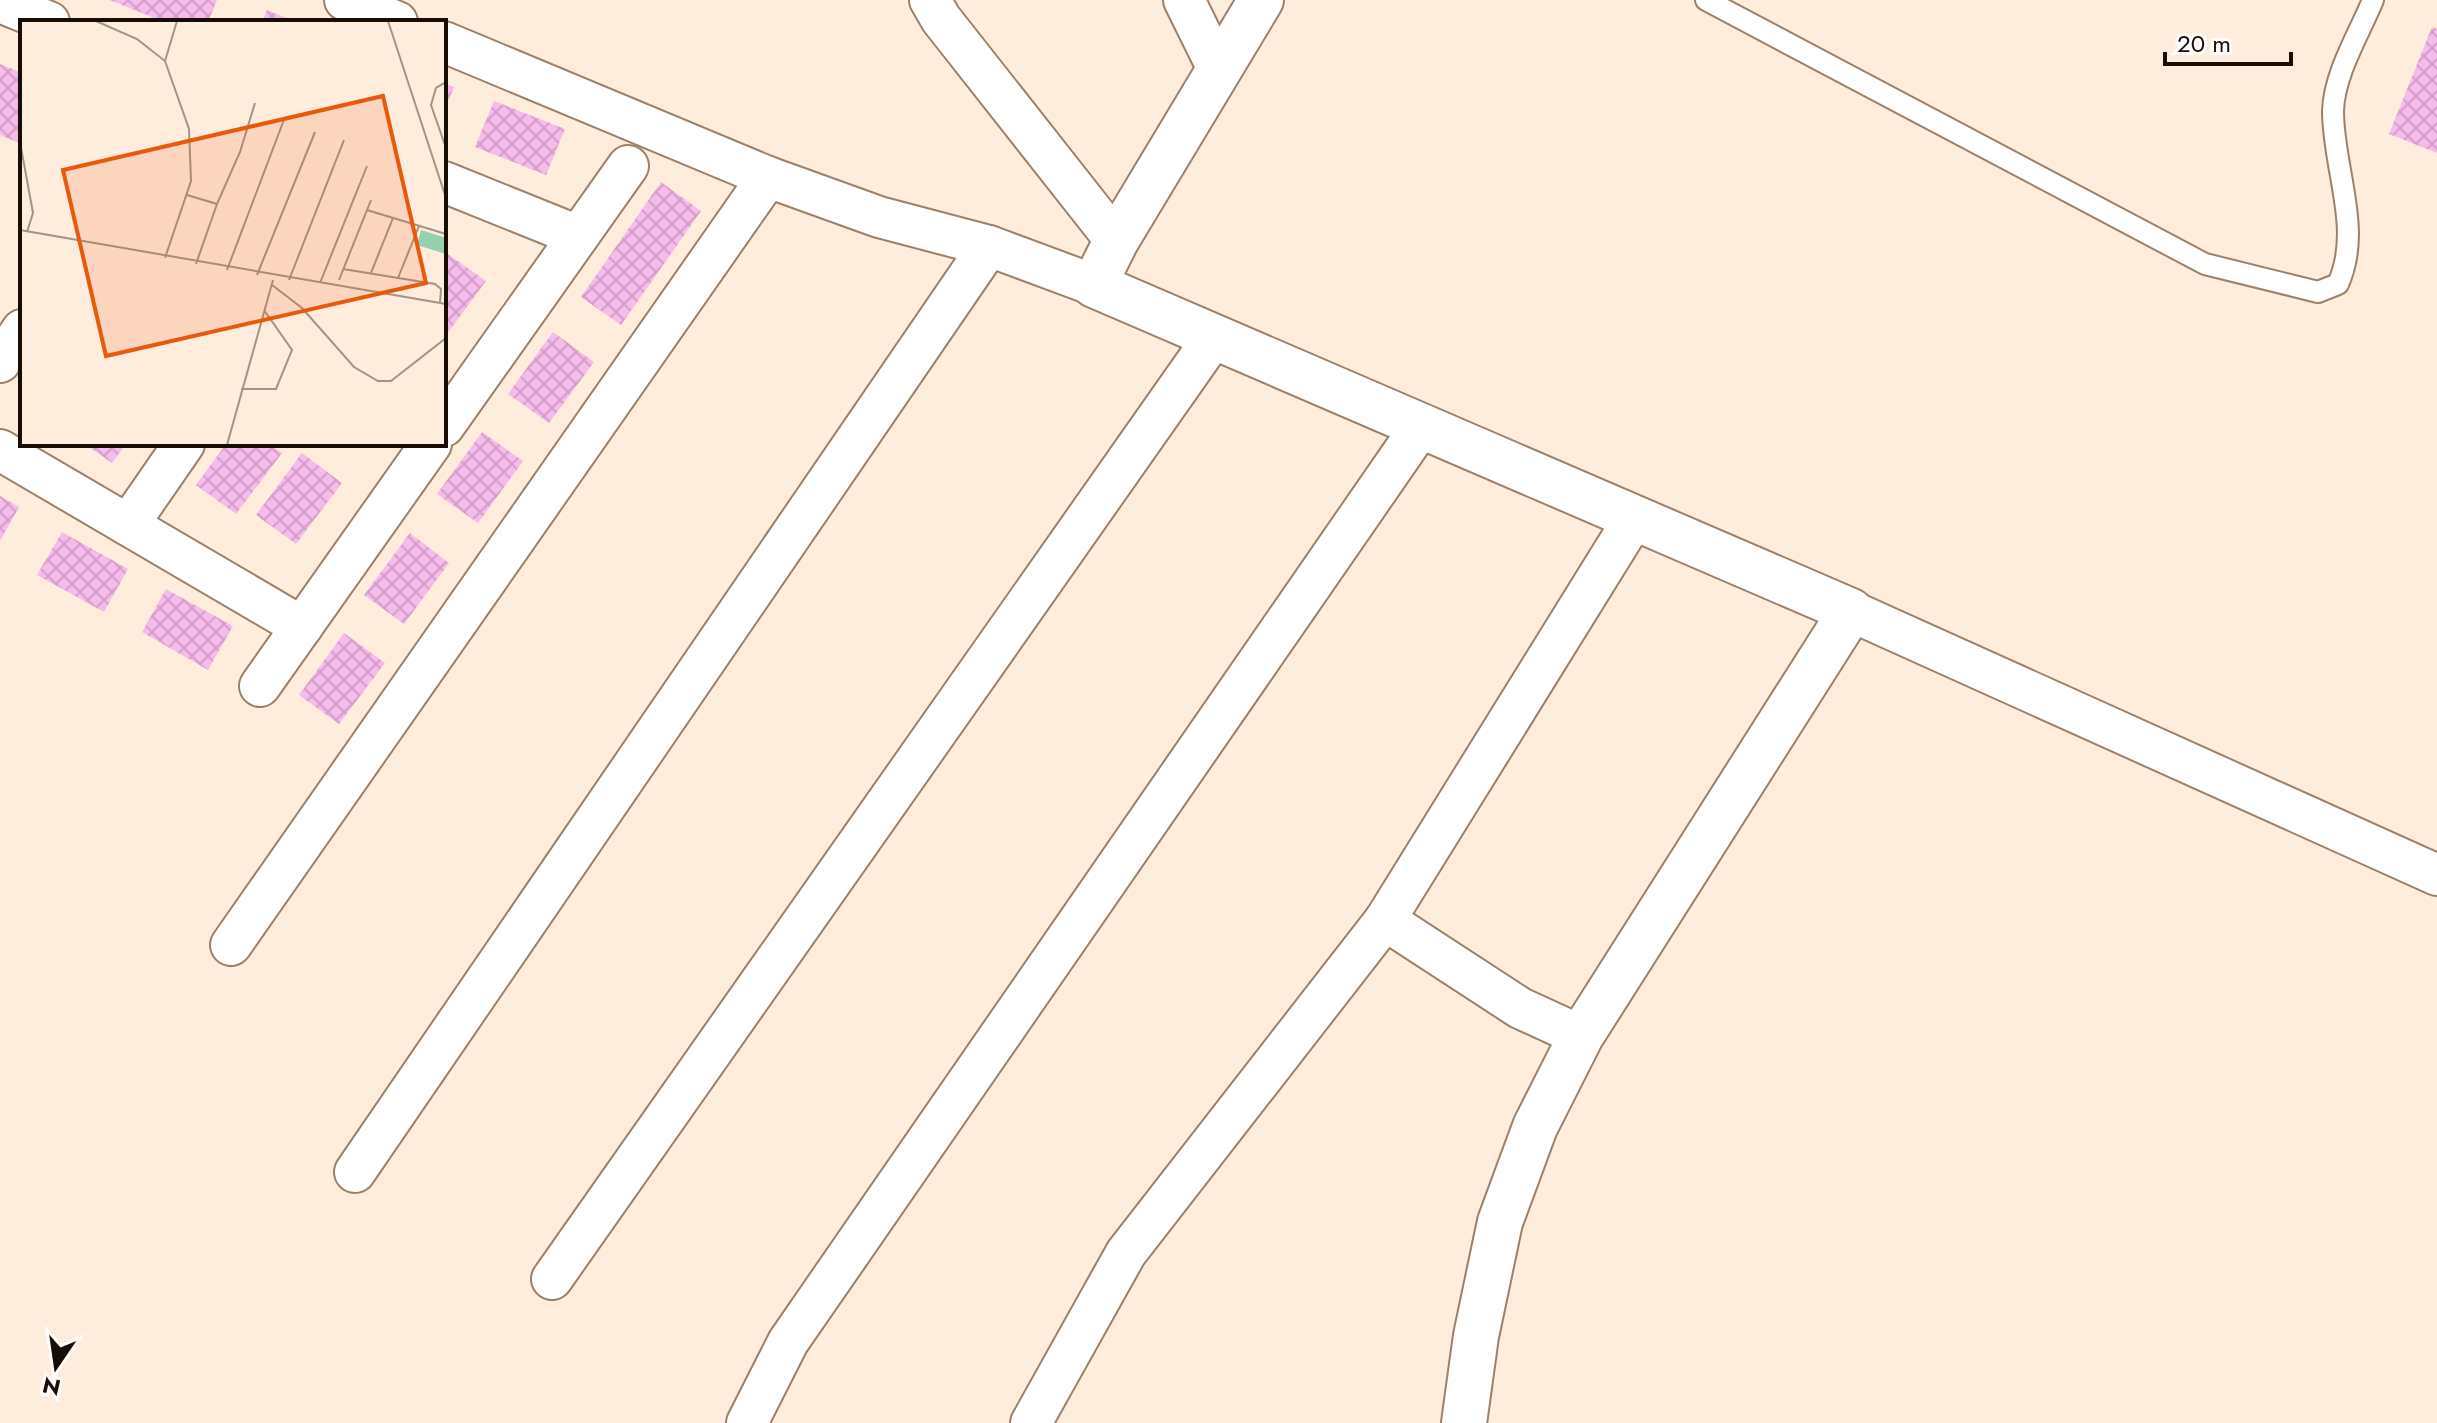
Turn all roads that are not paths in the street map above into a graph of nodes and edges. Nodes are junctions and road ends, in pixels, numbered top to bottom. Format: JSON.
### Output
{"nodes":[{"id":1,"x":345,"y":0,"type":"edge"},
{"id":2,"x":930,"y":0,"type":"edge"},
{"id":3,"x":1184,"y":0,"type":"edge"},
{"id":4,"x":1261,"y":0,"type":"edge"},
{"id":5,"x":1706,"y":0,"type":"edge"},
{"id":6,"x":2373,"y":0,"type":"edge"},
{"id":7,"x":0,"y":2,"type":"edge"},
{"id":8,"x":44,"y":20,"type":"edge"},
{"id":9,"x":392,"y":20,"type":"edge"},
{"id":10,"x":446,"y":43,"type":"edge"},
{"id":11,"x":1219,"y":71,"type":"junction"},
{"id":12,"x":628,"y":166,"type":"dead end"},
{"id":13,"x":768,"y":177,"type":"junction"},
{"id":14,"x":446,"y":183,"type":"edge"},
{"id":15,"x":578,"y":236,"type":"junction"},
{"id":16,"x":1116,"y":241,"type":"junction"},
{"id":17,"x":989,"y":246,"type":"junction"},
{"id":18,"x":1094,"y":285,"type":"junction"},
{"id":19,"x":20,"y":333,"type":"edge"},
{"id":20,"x":1214,"y":337,"type":"junction"},
{"id":21,"x":0,"y":362,"type":"edge"},
{"id":22,"x":446,"y":423,"type":"edge"},
{"id":23,"x":1422,"y":425,"type":"junction"},
{"id":24,"x":183,"y":446,"type":"edge"},
{"id":25,"x":430,"y":446,"type":"edge"},
{"id":26,"x":0,"y":450,"type":"edge"},
{"id":27,"x":1635,"y":517,"type":"junction"},
{"id":28,"x":128,"y":525,"type":"junction"},
{"id":29,"x":1851,"y":611,"type":"junction"},
{"id":30,"x":302,"y":627,"type":"junction"},
{"id":31,"x":260,"y":686,"type":"dead end"},
{"id":32,"x":2437,"y":875,"type":"edge"},
{"id":33,"x":1385,"y":920,"type":"junction"},
{"id":34,"x":231,"y":945,"type":"dead end"},
{"id":35,"x":1581,"y":1036,"type":"junction"},
{"id":36,"x":355,"y":1172,"type":"dead end"},
{"id":37,"x":552,"y":1279,"type":"dead end"},
{"id":38,"x":747,"y":1423,"type":"edge"},
{"id":39,"x":1031,"y":1423,"type":"edge"},
{"id":40,"x":1464,"y":1423,"type":"edge"}],
"edges":[{"from":1,"to":9,"type":"street"},
{"from":2,"to":16,"type":"street"},
{"from":3,"to":11,"type":"street"},
{"from":4,"to":11,"type":"street"},
{"from":5,"to":6,"type":"lane"},
{"from":7,"to":8,"type":"street"},
{"from":10,"to":13,"type":"street"},
{"from":11,"to":16,"type":"street"},
{"from":12,"to":15,"type":"street"},
{"from":13,"to":17,"type":"street"},
{"from":13,"to":34,"type":"street"},
{"from":14,"to":15,"type":"street"},
{"from":15,"to":22,"type":"street"},
{"from":16,"to":18,"type":"street"},
{"from":17,"to":18,"type":"street"},
{"from":17,"to":36,"type":"street"},
{"from":18,"to":20,"type":"street"},
{"from":19,"to":21,"type":"street"},
{"from":20,"to":23,"type":"street"},
{"from":20,"to":37,"type":"street"},
{"from":23,"to":27,"type":"street"},
{"from":23,"to":38,"type":"street"},
{"from":24,"to":28,"type":"street"},
{"from":25,"to":30,"type":"street"},
{"from":26,"to":28,"type":"street"},
{"from":27,"to":29,"type":"street"},
{"from":27,"to":33,"type":"street"},
{"from":28,"to":30,"type":"street"},
{"from":29,"to":32,"type":"street"},
{"from":29,"to":35,"type":"street"},
{"from":30,"to":31,"type":"street"},
{"from":33,"to":35,"type":"street"},
{"from":33,"to":39,"type":"street"},
{"from":35,"to":40,"type":"street"}]}
